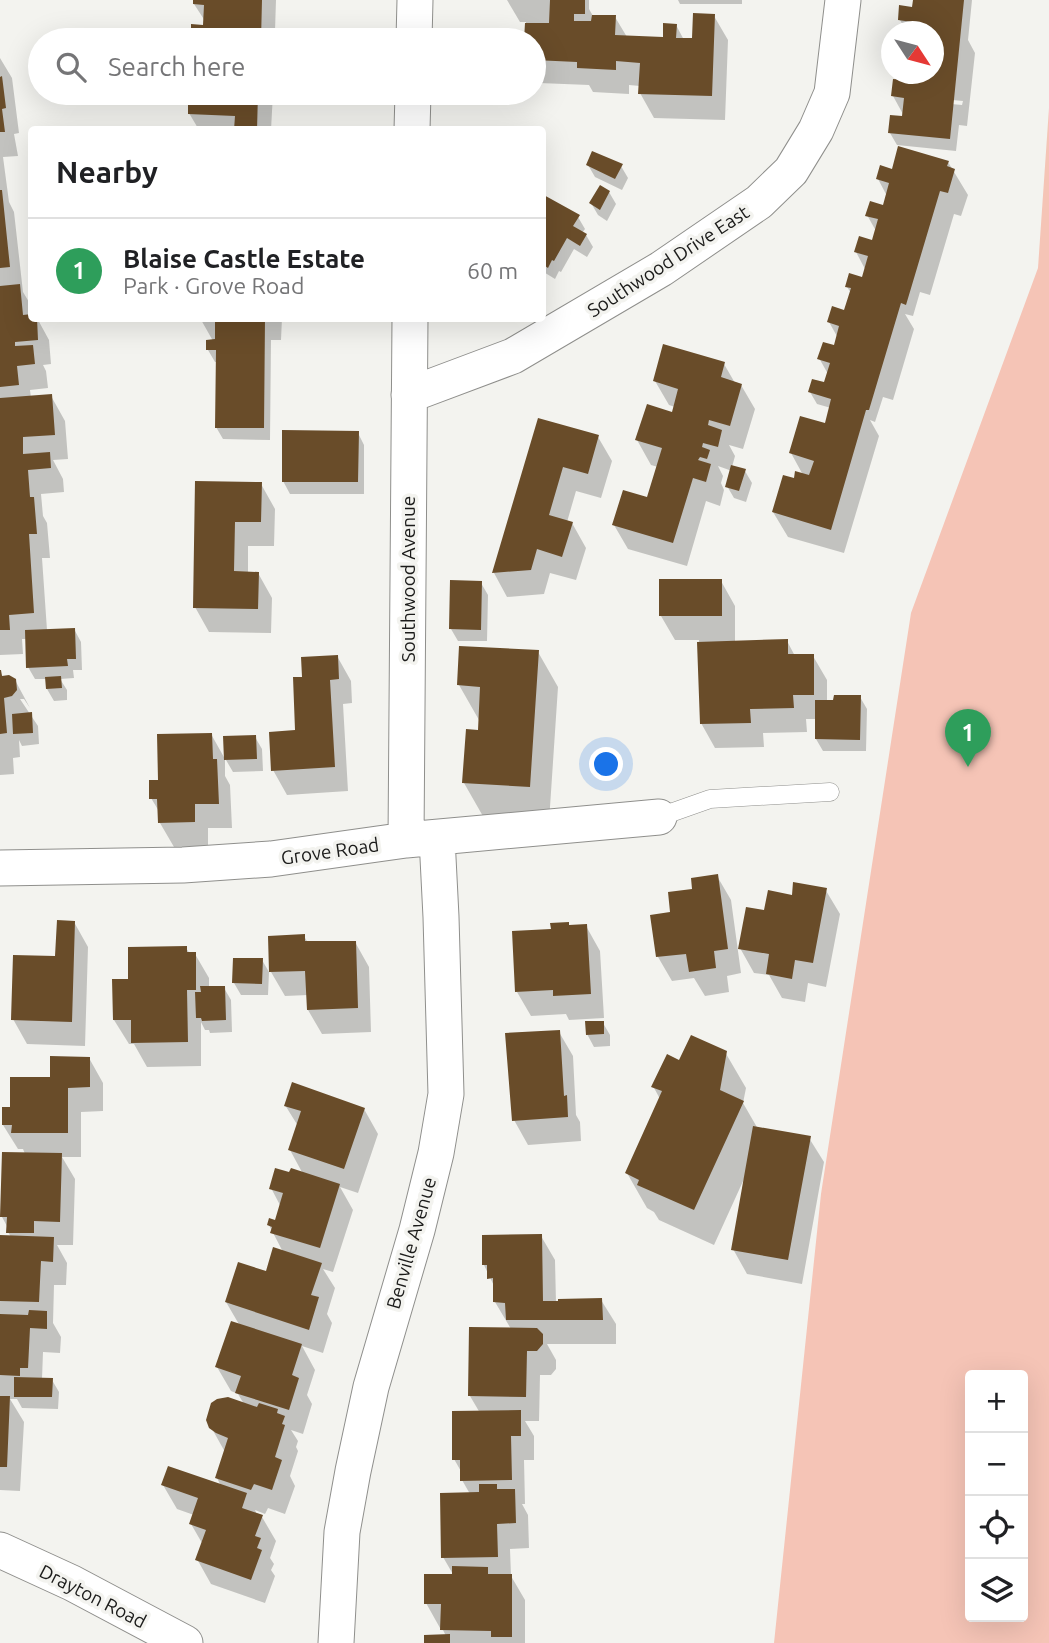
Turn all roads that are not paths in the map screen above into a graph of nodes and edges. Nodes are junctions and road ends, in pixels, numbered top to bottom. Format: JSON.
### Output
{"nodes":[{"id":1,"x":415,"y":0,"type":"edge"},
{"id":2,"x":843,"y":0,"type":"edge"},
{"id":3,"x":414,"y":28,"type":"edge"},
{"id":4,"x":413,"y":105,"type":"edge"},
{"id":5,"x":412,"y":126,"type":"edge"},
{"id":6,"x":410,"y":322,"type":"edge"},
{"id":7,"x":409,"y":395,"type":"junction"},
{"id":8,"x":830,"y":792,"type":"dead end"},
{"id":9,"x":659,"y":817,"type":"joint"},
{"id":10,"x":422,"y":839,"type":"junction"},
{"id":11,"x":0,"y":868,"type":"edge"},
{"id":12,"x":0,"y":1550,"type":"edge"},
{"id":13,"x":184,"y":1643,"type":"edge"},
{"id":14,"x":336,"y":1643,"type":"edge"}],
"edges":[{"from":1,"to":3,"type":"street"},
{"from":2,"to":7,"type":"street","name":"Southwood Drive East"},
{"from":4,"to":5,"type":"street"},
{"from":6,"to":7,"type":"street","name":"Southwood Avenue"},
{"from":7,"to":10,"type":"street","name":"Southwood Avenue"},
{"from":8,"to":9,"type":"lane"},
{"from":9,"to":10,"type":"street","name":"Grove Road"},
{"from":10,"to":11,"type":"street","name":"Grove Road"},
{"from":10,"to":14,"type":"street","name":"Benville Avenue"},
{"from":12,"to":13,"type":"street","name":"Drayton Road"}]}
